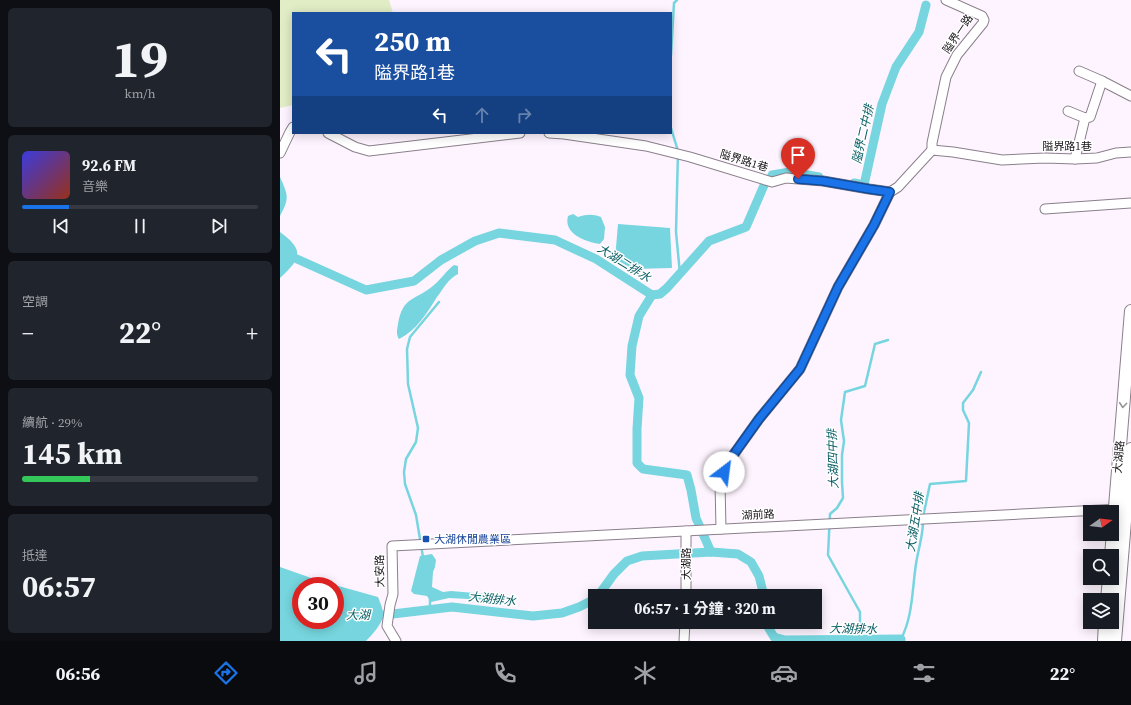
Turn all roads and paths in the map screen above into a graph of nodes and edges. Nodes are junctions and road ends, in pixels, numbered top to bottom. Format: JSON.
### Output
{"nodes":[{"id":1,"x":946,"y":0,"type":"edge"},
{"id":2,"x":1079,"y":71,"type":"dead end"},
{"id":3,"x":1102,"y":81,"type":"junction"},
{"id":4,"x":1131,"y":96,"type":"edge"},
{"id":5,"x":1068,"y":111,"type":"dead end"},
{"id":6,"x":1085,"y":118,"type":"junction"},
{"id":7,"x":292,"y":129,"type":"edge"},
{"id":8,"x":330,"y":134,"type":"edge"},
{"id":9,"x":512,"y":134,"type":"edge"},
{"id":10,"x":564,"y":134,"type":"edge"},
{"id":11,"x":932,"y":150,"type":"junction"},
{"id":12,"x":1131,"y":152,"type":"edge"},
{"id":13,"x":280,"y":153,"type":"edge"},
{"id":14,"x":1075,"y":159,"type":"junction"},
{"id":15,"x":890,"y":192,"type":"junction"},
{"id":16,"x":1131,"y":203,"type":"edge"},
{"id":17,"x":1044,"y":209,"type":"dead end"},
{"id":18,"x":1131,"y":311,"type":"edge"},
{"id":19,"x":1129,"y":365,"type":"edge"},
{"id":20,"x":1131,"y":450,"type":"edge"},
{"id":21,"x":1120,"y":509,"type":"junction"},
{"id":22,"x":721,"y":529,"type":"junction"},
{"id":23,"x":686,"y":531,"type":"junction"},
{"id":24,"x":392,"y":546,"type":"joint"},
{"id":25,"x":1112,"y":549,"type":"edge"},
{"id":26,"x":686,"y":589,"type":"edge"},
{"id":27,"x":685,"y":629,"type":"edge"},
{"id":28,"x":1105,"y":629,"type":"edge"},
{"id":29,"x":396,"y":641,"type":"edge"},
{"id":30,"x":684,"y":641,"type":"edge"},
{"id":31,"x":1104,"y":641,"type":"edge"},
{"id":32,"x":1115,"y":641,"type":"edge"}],
"edges":[{"from":1,"to":11,"type":"street","name":"隘界一路"},
{"from":2,"to":3,"type":"street"},
{"from":3,"to":4,"type":"street"},
{"from":3,"to":6,"type":"street"},
{"from":5,"to":6,"type":"street"},
{"from":6,"to":14,"type":"street"},
{"from":7,"to":13,"type":"street"},
{"from":8,"to":9,"type":"street"},
{"from":10,"to":15,"type":"street","name":"隘界路1巷"},
{"from":11,"to":14,"type":"street","name":"隘界路1巷"},
{"from":11,"to":15,"type":"street"},
{"from":12,"to":14,"type":"street","name":"隘界路1巷"},
{"from":15,"to":22,"type":"street"},
{"from":16,"to":17,"type":"street"},
{"from":18,"to":19,"type":"main road","name":"大湖路"},
{"from":19,"to":21,"type":"main road","name":"大湖路","one_way":true},
{"from":20,"to":21,"type":"main road","name":"大湖路"},
{"from":21,"to":22,"type":"street","name":"湖前路"},
{"from":21,"to":25,"type":"main road","name":"大湖路"},
{"from":21,"to":32,"type":"main road","name":"大湖路"},
{"from":22,"to":23,"type":"street","name":"湖前路"},
{"from":23,"to":24,"type":"street","name":"湖前路"},
{"from":23,"to":26,"type":"street","name":"大湖路"},
{"from":24,"to":29,"type":"street","name":"大安路"},
{"from":27,"to":30,"type":"street"},
{"from":28,"to":31,"type":"main road"}]}
